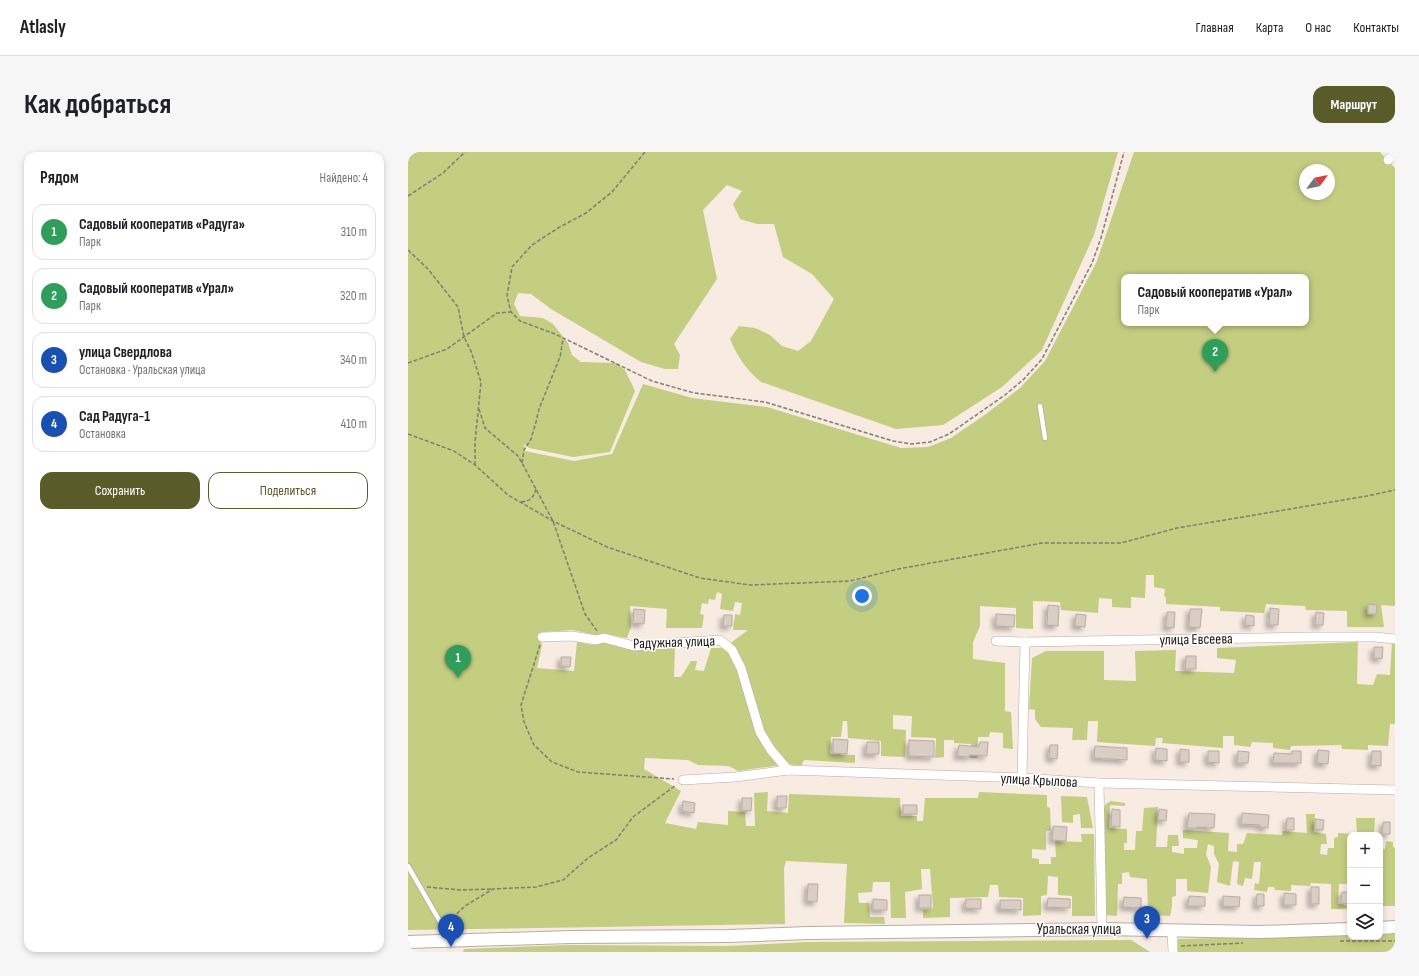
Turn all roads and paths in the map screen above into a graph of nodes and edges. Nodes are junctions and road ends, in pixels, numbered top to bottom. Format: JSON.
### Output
{"nodes":[{"id":1,"x":465,"y":152,"type":"edge"},
{"id":2,"x":645,"y":152,"type":"edge"},
{"id":3,"x":1124,"y":152,"type":"edge"},
{"id":4,"x":1395,"y":154,"type":"edge"},
{"id":5,"x":1388,"y":160,"type":"dead end"},
{"id":6,"x":408,"y":196,"type":"edge"},
{"id":7,"x":408,"y":250,"type":"edge"},
{"id":8,"x":510,"y":312,"type":"junction"},
{"id":9,"x":464,"y":337,"type":"junction"},
{"id":10,"x":563,"y":338,"type":"junction"},
{"id":11,"x":408,"y":363,"type":"edge"},
{"id":12,"x":1040,"y":406,"type":"dead end"},
{"id":13,"x":479,"y":409,"type":"junction"},
{"id":14,"x":408,"y":434,"type":"edge"},
{"id":15,"x":1045,"y":438,"type":"dead end"},
{"id":16,"x":522,"y":463,"type":"junction"},
{"id":17,"x":475,"y":465,"type":"junction"},
{"id":18,"x":536,"y":489,"type":"junction"},
{"id":19,"x":1395,"y":490,"type":"edge"},
{"id":20,"x":520,"y":502,"type":"junction"},
{"id":21,"x":553,"y":521,"type":"junction"},
{"id":22,"x":542,"y":637,"type":"joint"},
{"id":23,"x":604,"y":638,"type":"junction"},
{"id":24,"x":1395,"y":639,"type":"edge"},
{"id":25,"x":996,"y":641,"type":"dead end"},
{"id":26,"x":1024,"y":642,"type":"junction"},
{"id":27,"x":788,"y":770,"type":"junction"},
{"id":28,"x":1022,"y":778,"type":"junction"},
{"id":29,"x":683,"y":780,"type":"junction"},
{"id":30,"x":1099,"y":783,"type":"junction"},
{"id":31,"x":1395,"y":790,"type":"edge"},
{"id":32,"x":408,"y":866,"type":"edge"},
{"id":33,"x":419,"y":886,"type":"junction"},
{"id":34,"x":493,"y":889,"type":"junction"},
{"id":35,"x":443,"y":926,"type":"junction"},
{"id":36,"x":1395,"y":927,"type":"edge"},
{"id":37,"x":1383,"y":928,"type":"edge"},
{"id":38,"x":1102,"y":929,"type":"junction"},
{"id":39,"x":1347,"y":929,"type":"edge"},
{"id":40,"x":1172,"y":930,"type":"junction"},
{"id":41,"x":451,"y":941,"type":"junction"},
{"id":42,"x":408,"y":942,"type":"edge"},
{"id":43,"x":1173,"y":952,"type":"edge"}],
"edges":[{"from":1,"to":6,"type":"path"},
{"from":2,"to":8,"type":"path"},
{"from":3,"to":10,"type":"path"},
{"from":4,"to":5,"type":"street"},
{"from":7,"to":9,"type":"path"},
{"from":8,"to":9,"type":"path"},
{"from":8,"to":10,"type":"path"},
{"from":9,"to":11,"type":"path"},
{"from":9,"to":13,"type":"path"},
{"from":10,"to":16,"type":"path"},
{"from":12,"to":15,"type":"lane"},
{"from":13,"to":16,"type":"path"},
{"from":13,"to":17,"type":"path"},
{"from":14,"to":17,"type":"path"},
{"from":16,"to":18,"type":"path"},
{"from":17,"to":20,"type":"path"},
{"from":18,"to":20,"type":"path"},
{"from":18,"to":21,"type":"path"},
{"from":19,"to":21,"type":"path"},
{"from":20,"to":21,"type":"path"},
{"from":21,"to":23,"type":"path"},
{"from":22,"to":23,"type":"street","name":"Радужная улица"},
{"from":22,"to":29,"type":"path"},
{"from":23,"to":27,"type":"street","name":"Радужная улица"},
{"from":24,"to":26,"type":"street","name":"улица Евсеева"},
{"from":25,"to":26,"type":"street","name":"улица Евсеева"},
{"from":26,"to":28,"type":"street"},
{"from":27,"to":28,"type":"street","name":"улица Крылова"},
{"from":27,"to":29,"type":"street","name":"улица Крылова"},
{"from":28,"to":30,"type":"street","name":"улица Крылова"},
{"from":29,"to":34,"type":"path"},
{"from":30,"to":31,"type":"street","name":"улица Крылова"},
{"from":30,"to":38,"type":"street"},
{"from":32,"to":33,"type":"lane"},
{"from":33,"to":34,"type":"path"},
{"from":33,"to":35,"type":"lane"},
{"from":34,"to":35,"type":"path"},
{"from":35,"to":41,"type":"lane"},
{"from":36,"to":37,"type":"main road"},
{"from":38,"to":40,"type":"main road","name":"Уральская улица"},
{"from":38,"to":41,"type":"main road","name":"Уральская улица"},
{"from":39,"to":40,"type":"main road","name":"Уральская улица"},
{"from":40,"to":43,"type":"street"},
{"from":41,"to":42,"type":"main road","name":"Уральская улица"}]}
